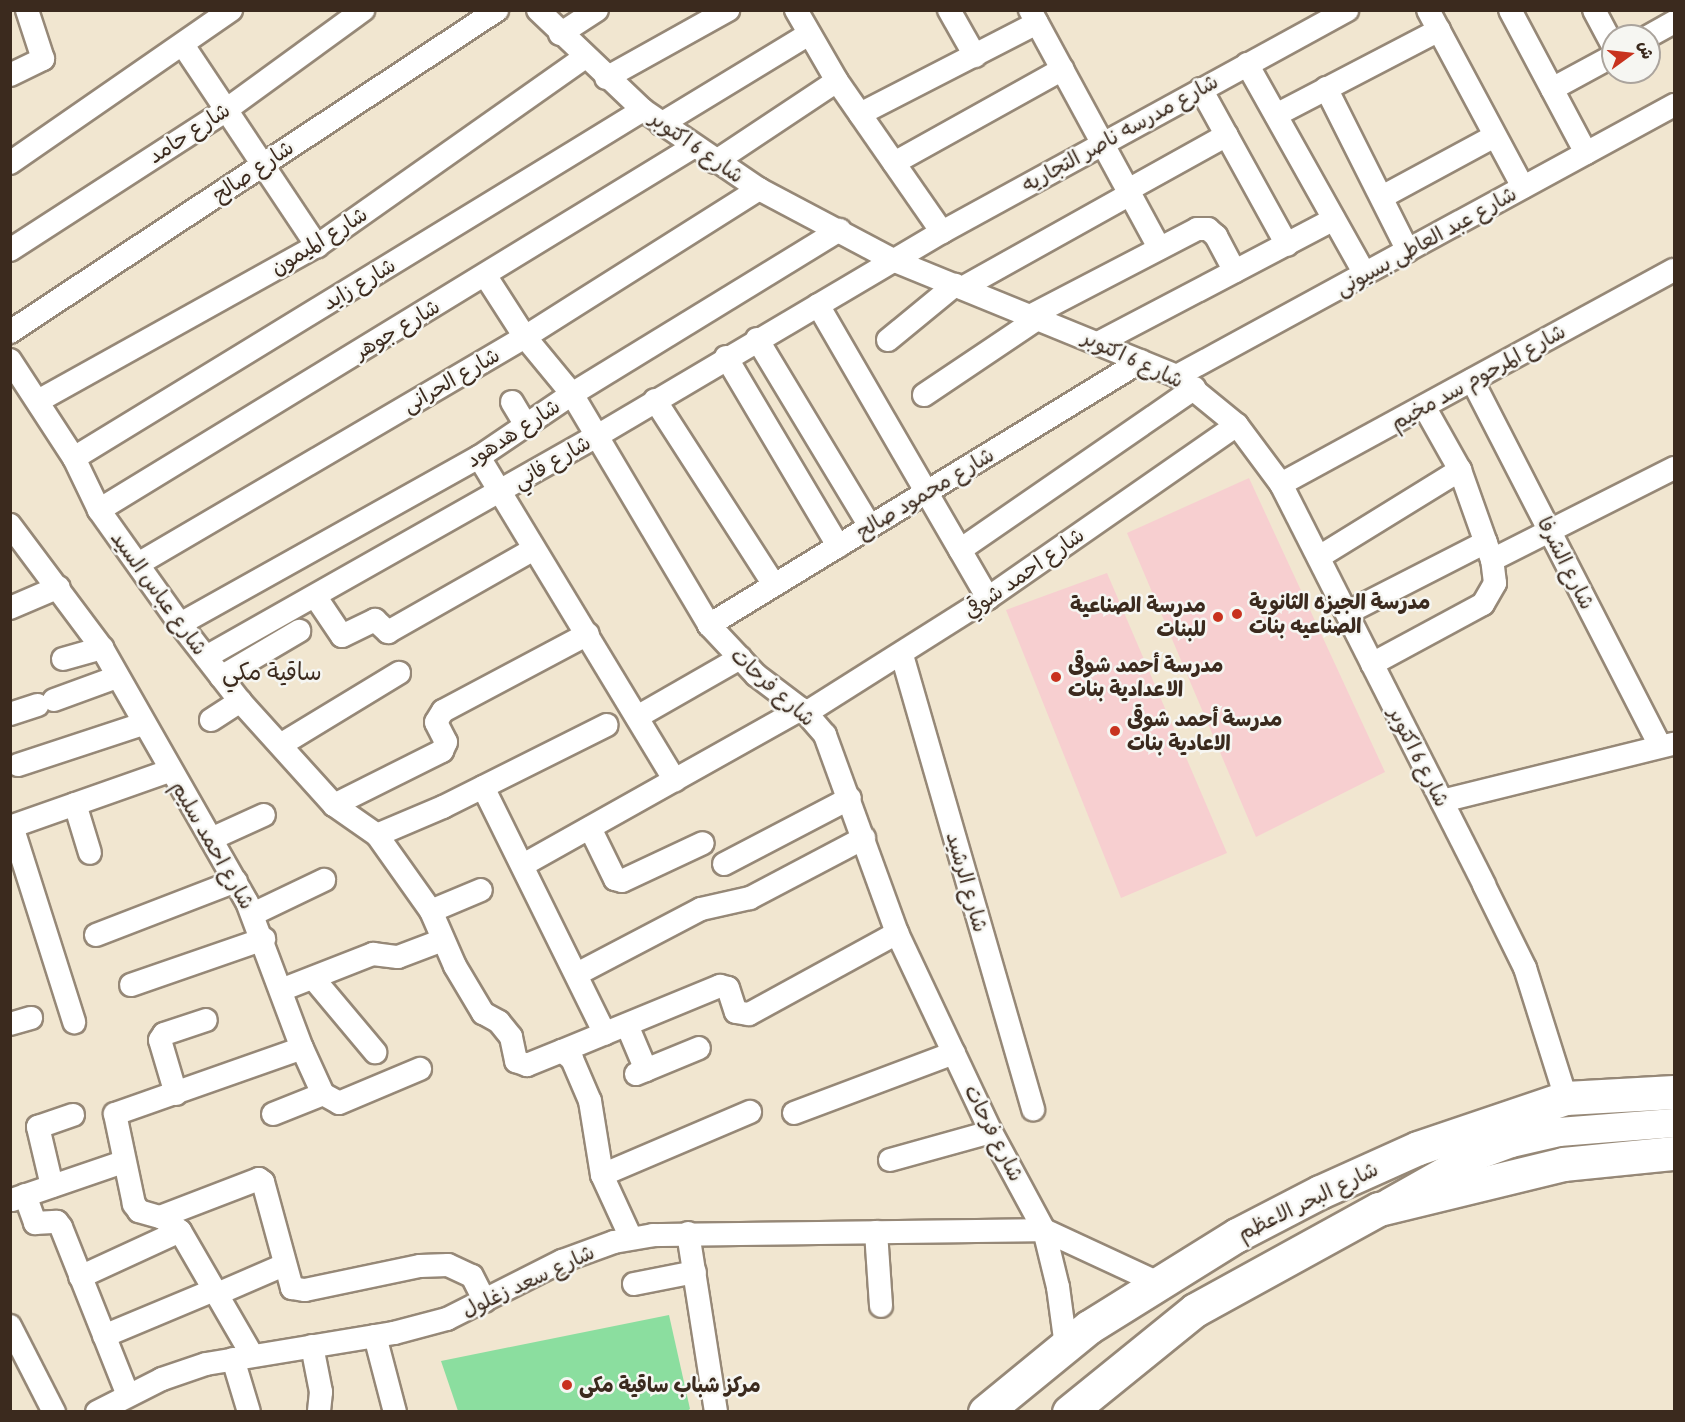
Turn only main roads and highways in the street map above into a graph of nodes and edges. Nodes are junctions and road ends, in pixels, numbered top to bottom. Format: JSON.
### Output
{"nodes":[{"id":1,"x":1674,"y":1092,"type":"edge"},
{"id":2,"x":1674,"y":1153,"type":"edge"},
{"id":3,"x":985,"y":1412,"type":"edge"},
{"id":4,"x":1069,"y":1412,"type":"edge"}],
"edges":[{"from":1,"to":3,"type":"main road","name":"شارع البحر الاعظم"},
{"from":2,"to":4,"type":"main road","name":"شارع البحر الاعظم"}]}
